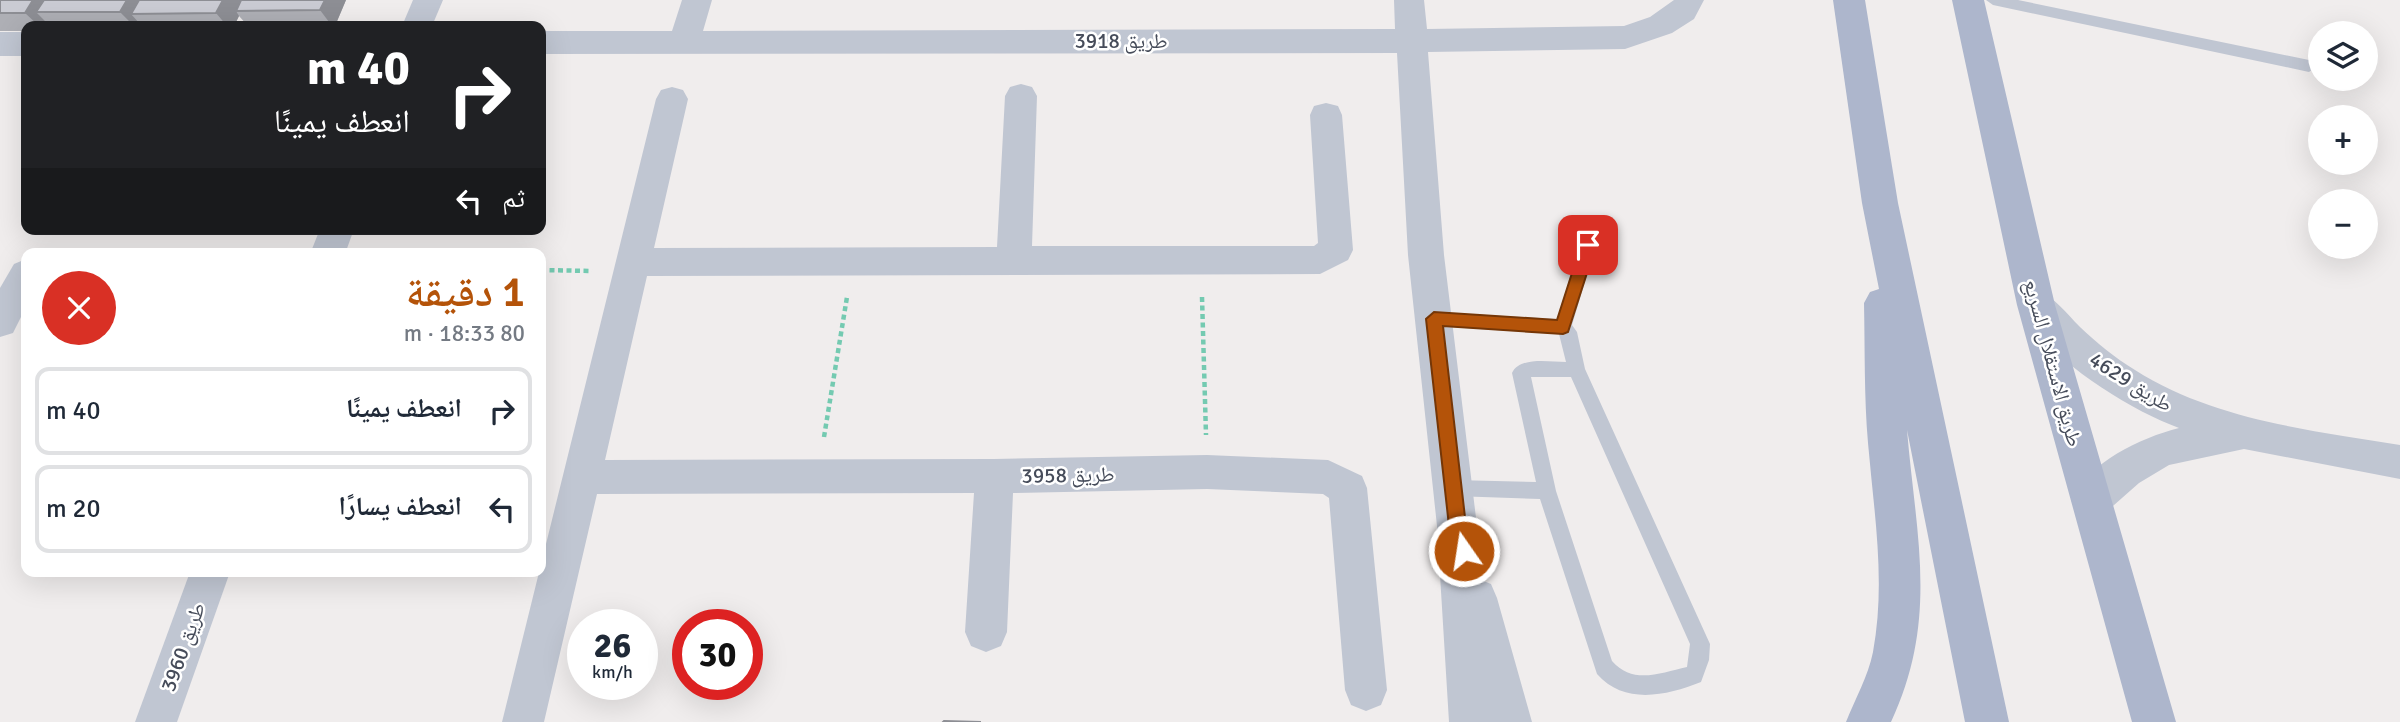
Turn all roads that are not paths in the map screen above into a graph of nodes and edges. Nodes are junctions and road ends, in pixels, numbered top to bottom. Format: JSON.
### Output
{"nodes":[{"id":1,"x":428,"y":0,"type":"edge"},
{"id":2,"x":697,"y":0,"type":"edge"},
{"id":3,"x":1409,"y":0,"type":"edge"},
{"id":4,"x":1689,"y":0,"type":"edge"},
{"id":5,"x":1849,"y":0,"type":"edge"},
{"id":6,"x":1968,"y":0,"type":"edge"},
{"id":7,"x":1993,"y":0,"type":"edge"},
{"id":8,"x":419,"y":21,"type":"edge"},
{"id":9,"x":1411,"y":41,"type":"junction"},
{"id":10,"x":546,"y":43,"type":"edge"},
{"id":11,"x":684,"y":43,"type":"junction"},
{"id":12,"x":0,"y":44,"type":"edge"},
{"id":13,"x":21,"y":44,"type":"edge"},
{"id":14,"x":2308,"y":66,"type":"edge"},
{"id":15,"x":1021,"y":96,"type":"dead end"},
{"id":16,"x":672,"y":99,"type":"dead end"},
{"id":17,"x":1326,"y":116,"type":"dead end"},
{"id":18,"x":1880,"y":203,"type":"junction"},
{"id":19,"x":1588,"y":245,"type":"dead end"},
{"id":20,"x":1014,"y":261,"type":"junction"},
{"id":21,"x":632,"y":267,"type":"junction"},
{"id":22,"x":0,"y":271,"type":"edge"},
{"id":23,"x":21,"y":273,"type":"edge"},
{"id":24,"x":21,"y":282,"type":"edge"},
{"id":25,"x":2036,"y":305,"type":"junction"},
{"id":26,"x":1434,"y":319,"type":"junction"},
{"id":27,"x":0,"y":321,"type":"edge"},
{"id":28,"x":1563,"y":327,"type":"junction"},
{"id":29,"x":1576,"y":369,"type":"junction"},
{"id":30,"x":2242,"y":434,"type":"junction"},
{"id":31,"x":2400,"y":462,"type":"edge"},
{"id":32,"x":993,"y":476,"type":"junction"},
{"id":33,"x":582,"y":477,"type":"junction"},
{"id":34,"x":1548,"y":491,"type":"junction"},
{"id":35,"x":2091,"y":500,"type":"junction"},
{"id":36,"x":1455,"y":507,"type":"junction"},
{"id":37,"x":208,"y":577,"type":"edge"},
{"id":38,"x":986,"y":632,"type":"dead end"},
{"id":39,"x":1366,"y":690,"type":"dead end"},
{"id":40,"x":156,"y":722,"type":"edge"},
{"id":41,"x":523,"y":722,"type":"edge"},
{"id":42,"x":1470,"y":722,"type":"edge"},
{"id":43,"x":1511,"y":722,"type":"edge"},
{"id":44,"x":1868,"y":722,"type":"edge"},
{"id":45,"x":1987,"y":722,"type":"edge"},
{"id":46,"x":2154,"y":722,"type":"edge"}],
"edges":[{"from":1,"to":8,"type":"street"},
{"from":2,"to":11,"type":"street"},
{"from":3,"to":9,"type":"street"},
{"from":4,"to":9,"type":"street","name":"طريق 3918"},
{"from":5,"to":18,"type":"main road"},
{"from":6,"to":25,"type":"main road","name":"طريق الاستقلال السريع"},
{"from":7,"to":14,"type":"lane"},
{"from":9,"to":11,"type":"street","name":"طريق 3918"},
{"from":9,"to":26,"type":"street"},
{"from":10,"to":11,"type":"street","name":"طريق 3918"},
{"from":12,"to":13,"type":"street"},
{"from":15,"to":20,"type":"street"},
{"from":16,"to":21,"type":"street"},
{"from":17,"to":20,"type":"street"},
{"from":18,"to":44,"type":"main road"},
{"from":18,"to":45,"type":"main road"},
{"from":19,"to":28,"type":"lane"},
{"from":20,"to":21,"type":"street"},
{"from":21,"to":33,"type":"street"},
{"from":22,"to":23,"type":"street"},
{"from":24,"to":27,"type":"street"},
{"from":25,"to":30,"type":"street","name":"طريق 4629"},
{"from":25,"to":35,"type":"main road","name":"طريق الاستقلال السريع"},
{"from":26,"to":28,"type":"lane"},
{"from":26,"to":36,"type":"street"},
{"from":28,"to":29,"type":"lane"},
{"from":29,"to":34,"type":"lane"},
{"from":29,"to":34,"type":"lane"},
{"from":30,"to":31,"type":"street","name":"طريق 4629"},
{"from":30,"to":35,"type":"street","name":"طريق 4629"},
{"from":32,"to":33,"type":"street","name":"طريق 3958"},
{"from":32,"to":38,"type":"street"},
{"from":32,"to":39,"type":"street","name":"طريق 3958"},
{"from":33,"to":41,"type":"street"},
{"from":34,"to":36,"type":"lane"},
{"from":35,"to":46,"type":"main road","name":"طريق الاستقلال السريع"},
{"from":36,"to":42,"type":"street"},
{"from":36,"to":43,"type":"street"},
{"from":37,"to":40,"type":"street","name":"طريق 3960"}]}
